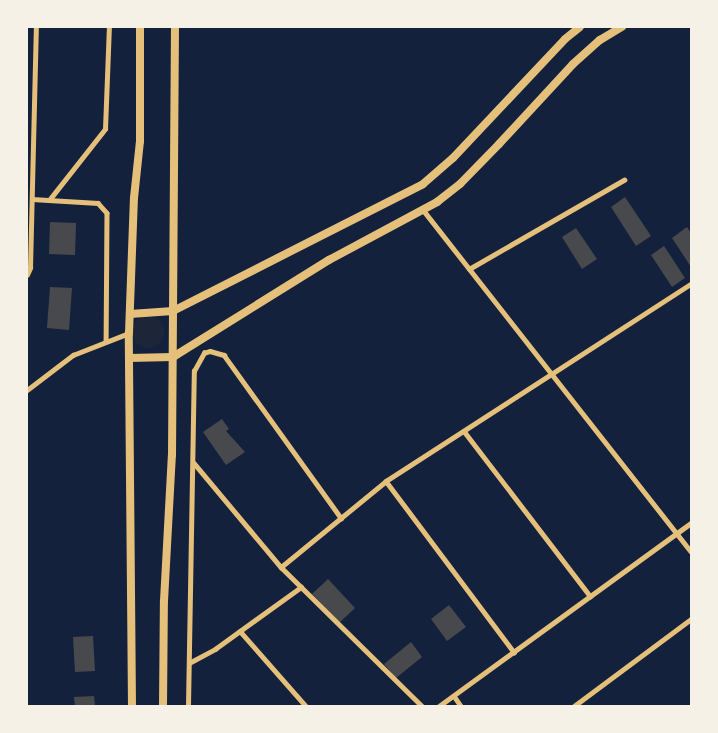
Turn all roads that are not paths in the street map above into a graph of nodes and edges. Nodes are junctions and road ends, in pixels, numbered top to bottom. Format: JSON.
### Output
{"nodes":[{"id":1,"x":36,"y":27,"type":"edge"},
{"id":2,"x":109,"y":27,"type":"edge"},
{"id":3,"x":140,"y":27,"type":"edge"},
{"id":4,"x":175,"y":27,"type":"edge"},
{"id":5,"x":580,"y":27,"type":"edge"},
{"id":6,"x":622,"y":27,"type":"edge"},
{"id":7,"x":27,"y":51,"type":"edge"},
{"id":8,"x":35,"y":55,"type":"junction"},
{"id":9,"x":624,"y":180,"type":"dead end"},
{"id":10,"x":32,"y":199,"type":"junction"},
{"id":11,"x":50,"y":199,"type":"junction"},
{"id":12,"x":424,"y":211,"type":"junction"},
{"id":13,"x":29,"y":263,"type":"edge"},
{"id":14,"x":469,"y":269,"type":"junction"},
{"id":15,"x":27,"y":275,"type":"edge"},
{"id":16,"x":691,"y":284,"type":"edge"},
{"id":17,"x":173,"y":311,"type":"junction"},
{"id":18,"x":130,"y":314,"type":"junction"},
{"id":19,"x":129,"y":333,"type":"junction"},
{"id":20,"x":106,"y":341,"type":"junction"},
{"id":21,"x":173,"y":357,"type":"junction"},
{"id":22,"x":129,"y":358,"type":"junction"},
{"id":23,"x":552,"y":375,"type":"junction"},
{"id":24,"x":27,"y":390,"type":"edge"},
{"id":25,"x":464,"y":431,"type":"junction"},
{"id":26,"x":194,"y":463,"type":"junction"},
{"id":27,"x":386,"y":481,"type":"junction"},
{"id":28,"x":341,"y":518,"type":"junction"},
{"id":29,"x":691,"y":523,"type":"edge"},
{"id":30,"x":677,"y":533,"type":"junction"},
{"id":31,"x":691,"y":551,"type":"edge"},
{"id":32,"x":281,"y":567,"type":"junction"},
{"id":33,"x":301,"y":586,"type":"junction"},
{"id":34,"x":590,"y":596,"type":"junction"},
{"id":35,"x":691,"y":619,"type":"edge"},
{"id":36,"x":240,"y":631,"type":"junction"},
{"id":37,"x":514,"y":652,"type":"junction"},
{"id":38,"x":189,"y":663,"type":"junction"},
{"id":39,"x":453,"y":696,"type":"junction"},
{"id":40,"x":132,"y":706,"type":"edge"},
{"id":41,"x":163,"y":706,"type":"edge"},
{"id":42,"x":188,"y":706,"type":"edge"},
{"id":43,"x":306,"y":706,"type":"edge"},
{"id":44,"x":422,"y":706,"type":"edge"},
{"id":45,"x":439,"y":706,"type":"edge"},
{"id":46,"x":461,"y":706,"type":"edge"},
{"id":47,"x":574,"y":706,"type":"edge"}],
"edges":[{"from":1,"to":8,"type":"street"},
{"from":2,"to":11,"type":"street"},
{"from":3,"to":18,"type":"highway"},
{"from":4,"to":17,"type":"highway"},
{"from":5,"to":17,"type":"highway"},
{"from":6,"to":12,"type":"highway"},
{"from":7,"to":8,"type":"street"},
{"from":8,"to":10,"type":"street"},
{"from":9,"to":14,"type":"street"},
{"from":10,"to":11,"type":"street"},
{"from":10,"to":13,"type":"street"},
{"from":11,"to":20,"type":"street"},
{"from":12,"to":14,"type":"street"},
{"from":12,"to":21,"type":"highway"},
{"from":13,"to":15,"type":"street"},
{"from":14,"to":23,"type":"street"},
{"from":16,"to":23,"type":"street"},
{"from":17,"to":18,"type":"highway"},
{"from":17,"to":21,"type":"highway"},
{"from":18,"to":19,"type":"highway"},
{"from":19,"to":20,"type":"street"},
{"from":19,"to":22,"type":"highway"},
{"from":20,"to":24,"type":"street"},
{"from":21,"to":22,"type":"highway"},
{"from":21,"to":41,"type":"highway"},
{"from":22,"to":40,"type":"highway"},
{"from":23,"to":25,"type":"street"},
{"from":23,"to":30,"type":"street"},
{"from":25,"to":27,"type":"street"},
{"from":25,"to":34,"type":"street"},
{"from":26,"to":28,"type":"street"},
{"from":26,"to":32,"type":"street"},
{"from":26,"to":38,"type":"street"},
{"from":27,"to":28,"type":"street"},
{"from":27,"to":37,"type":"street"},
{"from":28,"to":32,"type":"street"},
{"from":29,"to":30,"type":"street"},
{"from":30,"to":31,"type":"street"},
{"from":30,"to":34,"type":"street"},
{"from":32,"to":33,"type":"street"},
{"from":33,"to":36,"type":"street"},
{"from":33,"to":44,"type":"street"},
{"from":34,"to":37,"type":"street"},
{"from":35,"to":47,"type":"street"},
{"from":36,"to":38,"type":"street"},
{"from":36,"to":43,"type":"street"},
{"from":37,"to":39,"type":"street"},
{"from":38,"to":42,"type":"street"},
{"from":39,"to":45,"type":"street"},
{"from":39,"to":46,"type":"street"}]}
